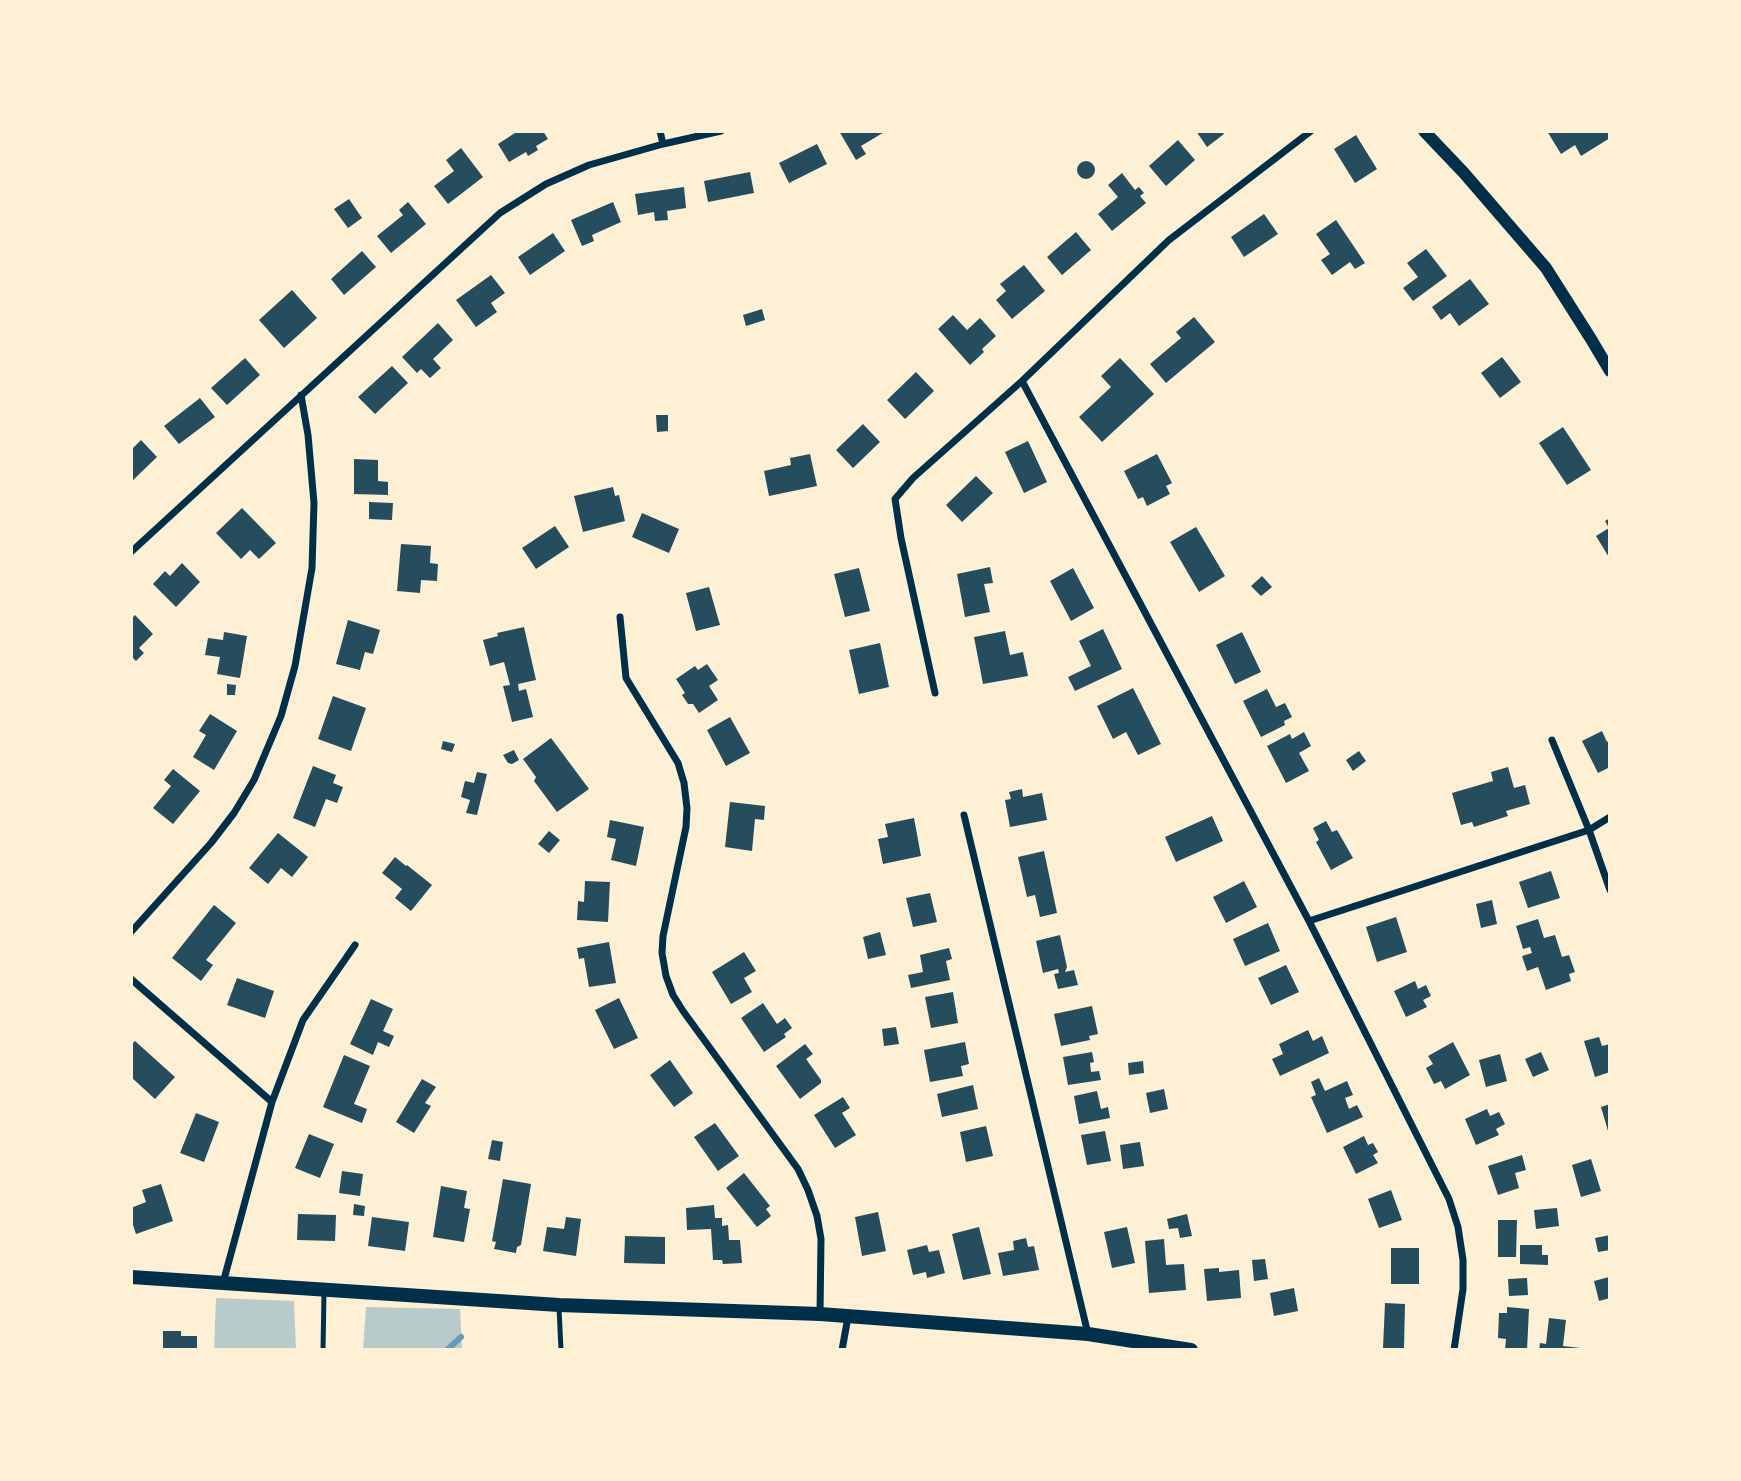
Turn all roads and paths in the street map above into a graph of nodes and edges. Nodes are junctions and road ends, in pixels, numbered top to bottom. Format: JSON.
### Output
{"nodes":[{"id":1,"x":660,"y":131,"type":"edge"},
{"id":2,"x":721,"y":131,"type":"edge"},
{"id":3,"x":1311,"y":131,"type":"edge"},
{"id":4,"x":1424,"y":131,"type":"edge"},
{"id":5,"x":663,"y":144,"type":"junction"},
{"id":6,"x":1610,"y":371,"type":"edge"},
{"id":7,"x":1022,"y":381,"type":"junction"},
{"id":8,"x":301,"y":396,"type":"junction"},
{"id":9,"x":131,"y":552,"type":"edge"},
{"id":10,"x":620,"y":617,"type":"dead end"},
{"id":11,"x":934,"y":692,"type":"dead end"},
{"id":12,"x":1552,"y":740,"type":"dead end"},
{"id":13,"x":964,"y":815,"type":"dead end"},
{"id":14,"x":1610,"y":817,"type":"edge"},
{"id":15,"x":1589,"y":830,"type":"junction"},
{"id":16,"x":1610,"y":890,"type":"edge"},
{"id":17,"x":1309,"y":921,"type":"junction"},
{"id":18,"x":131,"y":932,"type":"edge"},
{"id":19,"x":355,"y":945,"type":"dead end"},
{"id":20,"x":131,"y":979,"type":"edge"},
{"id":21,"x":272,"y":1102,"type":"junction"},
{"id":22,"x":131,"y":1277,"type":"edge"},
{"id":23,"x":223,"y":1283,"type":"junction"},
{"id":24,"x":324,"y":1289,"type":"junction"},
{"id":25,"x":559,"y":1305,"type":"junction"},
{"id":26,"x":820,"y":1314,"type":"junction"},
{"id":27,"x":848,"y":1317,"type":"junction"},
{"id":28,"x":1088,"y":1334,"type":"junction"},
{"id":29,"x":323,"y":1350,"type":"edge"},
{"id":30,"x":561,"y":1350,"type":"edge"},
{"id":31,"x":842,"y":1350,"type":"edge"},
{"id":32,"x":1191,"y":1350,"type":"edge"},
{"id":33,"x":1454,"y":1350,"type":"edge"}],
"edges":[{"from":1,"to":5,"type":"street"},
{"from":2,"to":5,"type":"street"},
{"from":3,"to":7,"type":"street"},
{"from":4,"to":6,"type":"street"},
{"from":5,"to":8,"type":"street"},
{"from":7,"to":11,"type":"street"},
{"from":7,"to":17,"type":"street"},
{"from":8,"to":9,"type":"street"},
{"from":8,"to":18,"type":"street"},
{"from":10,"to":26,"type":"street"},
{"from":12,"to":15,"type":"street"},
{"from":13,"to":28,"type":"street"},
{"from":14,"to":15,"type":"street"},
{"from":15,"to":16,"type":"street"},
{"from":15,"to":17,"type":"street"},
{"from":17,"to":33,"type":"street"},
{"from":19,"to":21,"type":"street"},
{"from":20,"to":21,"type":"street"},
{"from":21,"to":23,"type":"street"},
{"from":22,"to":23,"type":"main road"},
{"from":23,"to":24,"type":"main road"},
{"from":24,"to":25,"type":"main road"},
{"from":24,"to":29,"type":"lane"},
{"from":25,"to":26,"type":"main road"},
{"from":25,"to":30,"type":"lane"},
{"from":26,"to":27,"type":"main road"},
{"from":27,"to":28,"type":"main road"},
{"from":27,"to":31,"type":"street"},
{"from":28,"to":32,"type":"main road"}]}
